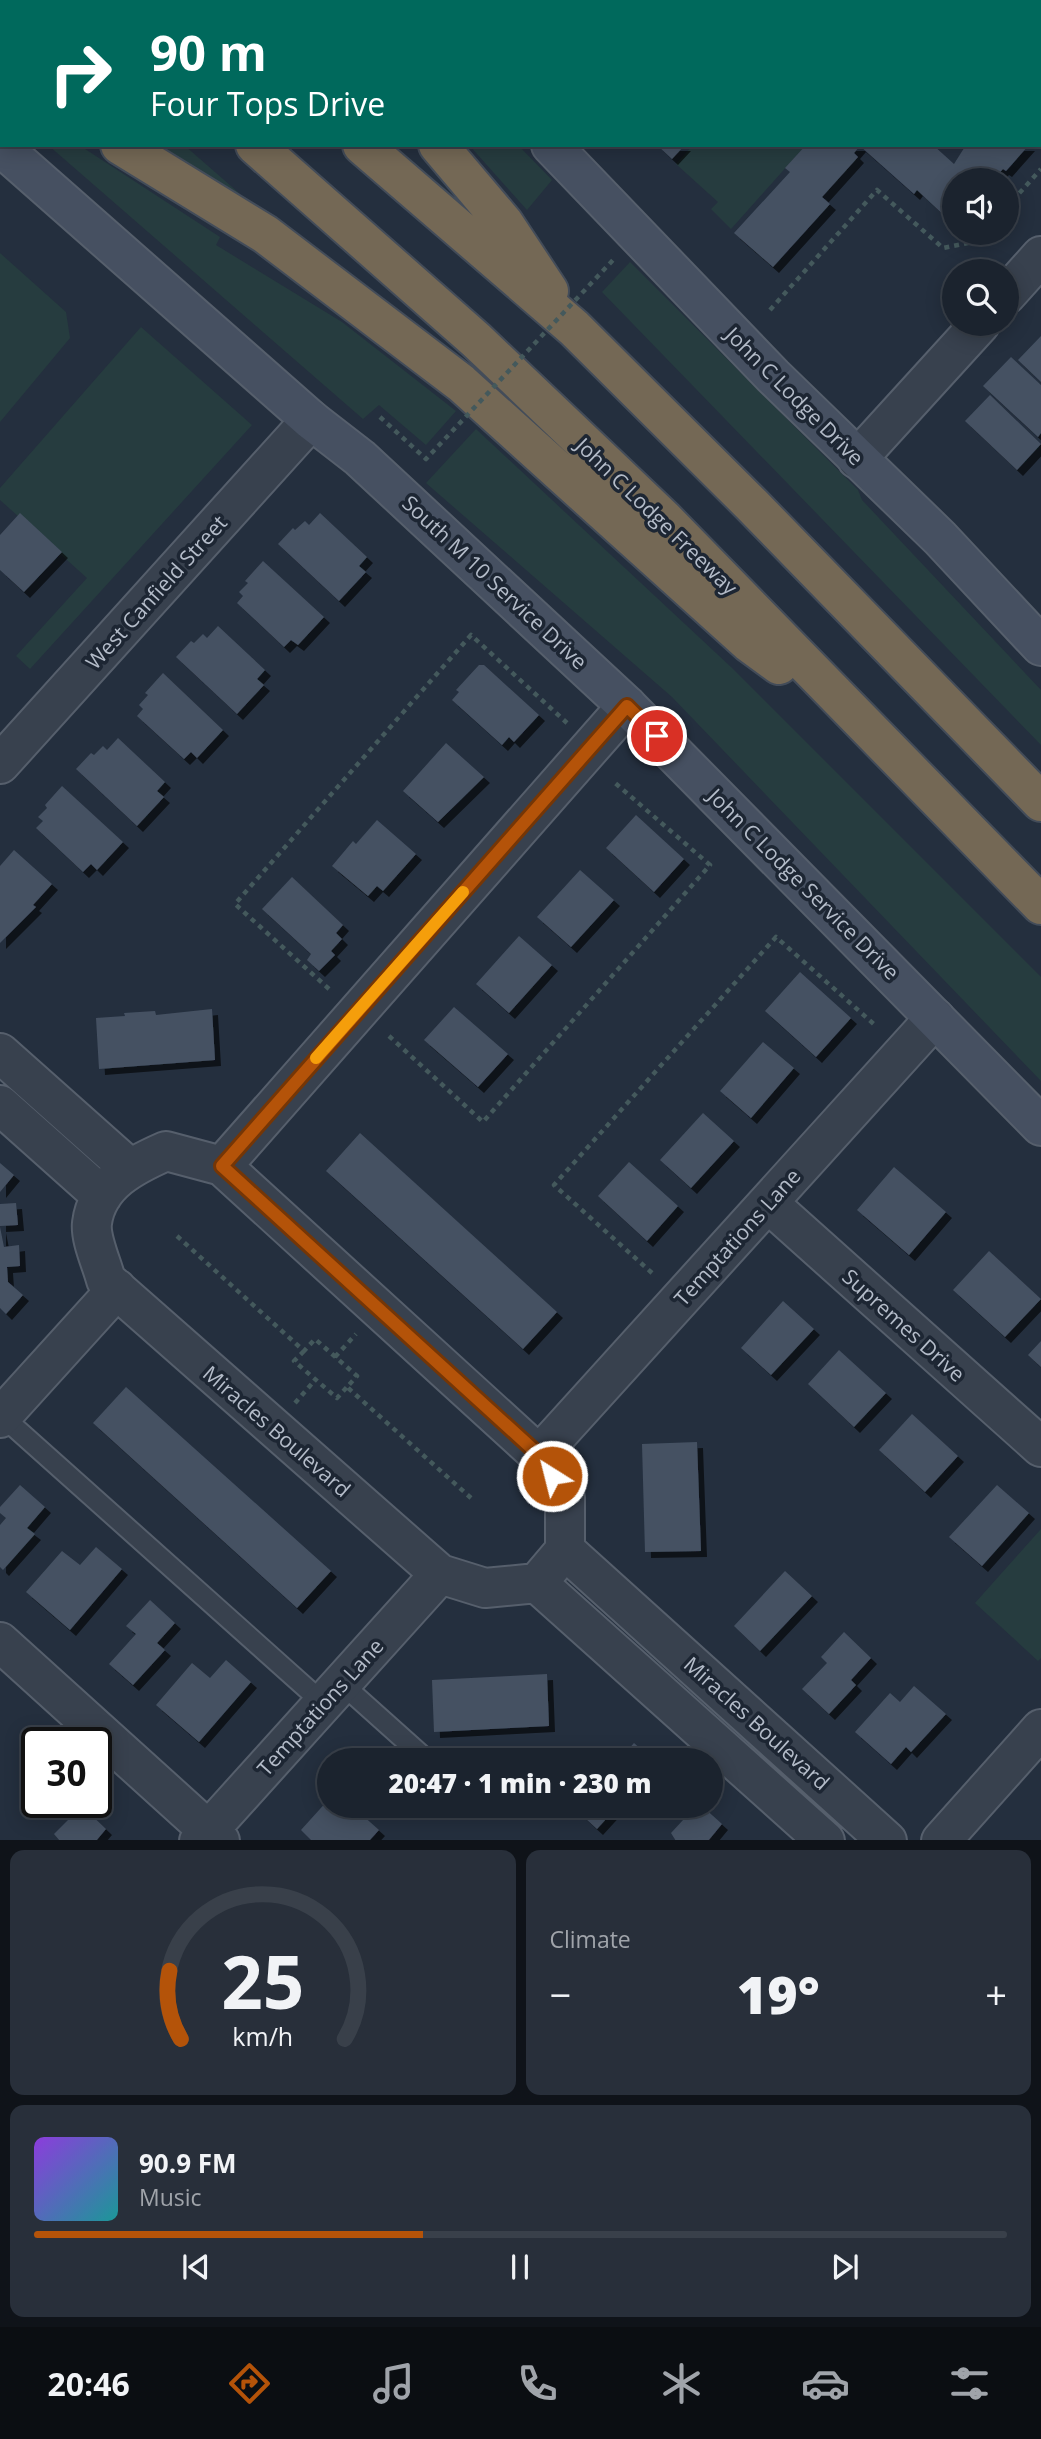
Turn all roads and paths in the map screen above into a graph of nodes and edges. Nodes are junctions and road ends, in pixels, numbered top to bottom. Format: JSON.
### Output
{"nodes":[{"id":1,"x":1,"y":147,"type":"edge"},
{"id":2,"x":123,"y":147,"type":"edge"},
{"id":3,"x":257,"y":147,"type":"edge"},
{"id":4,"x":364,"y":147,"type":"edge"},
{"id":5,"x":441,"y":147,"type":"edge"},
{"id":6,"x":553,"y":147,"type":"edge"},
{"id":7,"x":1041,"y":169,"type":"edge"},
{"id":8,"x":1019,"y":194,"type":"edge"},
{"id":9,"x":957,"y":245,"type":"edge"},
{"id":10,"x":1041,"y":256,"type":"edge"},
{"id":11,"x":614,"y":259,"type":"dead end"},
{"id":12,"x":1019,"y":281,"type":"edge"},
{"id":13,"x":770,"y":310,"type":"dead end"},
{"id":14,"x":574,"y":328,"type":"junction"},
{"id":15,"x":969,"y":336,"type":"edge"},
{"id":16,"x":380,"y":417,"type":"dead end"},
{"id":17,"x":311,"y":420,"type":"junction"},
{"id":18,"x":857,"y":459,"type":"junction"},
{"id":19,"x":1041,"y":646,"type":"edge"},
{"id":20,"x":627,"y":706,"type":"junction"},
{"id":21,"x":569,"y":724,"type":"dead end"},
{"id":22,"x":880,"y":739,"type":"junction"},
{"id":23,"x":673,"y":751,"type":"joint"},
{"id":24,"x":0,"y":764,"type":"edge"},
{"id":25,"x":614,"y":782,"type":"dead end"},
{"id":26,"x":1041,"y":802,"type":"edge"},
{"id":27,"x":1041,"y":905,"type":"edge"},
{"id":28,"x":329,"y":989,"type":"dead end"},
{"id":29,"x":935,"y":1018,"type":"junction"},
{"id":30,"x":876,"y":1026,"type":"dead end"},
{"id":31,"x":389,"y":1036,"type":"dead end"},
{"id":32,"x":0,"y":1053,"type":"edge"},
{"id":33,"x":0,"y":1105,"type":"edge"},
{"id":34,"x":1041,"y":1126,"type":"edge"},
{"id":35,"x":222,"y":1166,"type":"junction"},
{"id":36,"x":128,"y":1167,"type":"junction"},
{"id":37,"x":102,"y":1196,"type":"junction"},
{"id":38,"x":768,"y":1203,"type":"junction"},
{"id":39,"x":177,"y":1236,"type":"dead end"},
{"id":40,"x":652,"y":1273,"type":"dead end"},
{"id":41,"x":117,"y":1289,"type":"junction"},
{"id":42,"x":357,"y":1333,"type":"dead end"},
{"id":43,"x":304,"y":1351,"type":"junction"},
{"id":44,"x":335,"y":1357,"type":"junction"},
{"id":45,"x":315,"y":1380,"type":"junction"},
{"id":46,"x":347,"y":1387,"type":"junction"},
{"id":47,"x":292,"y":1406,"type":"dead end"},
{"id":48,"x":1,"y":1417,"type":"edge"},
{"id":49,"x":1041,"y":1447,"type":"edge"},
{"id":50,"x":539,"y":1455,"type":"junction"},
{"id":51,"x":471,"y":1498,"type":"dead end"},
{"id":52,"x":565,"y":1550,"type":"junction"},
{"id":53,"x":440,"y":1574,"type":"junction"},
{"id":54,"x":537,"y":1583,"type":"junction"},
{"id":55,"x":0,"y":1642,"type":"edge"},
{"id":56,"x":332,"y":1693,"type":"junction"},
{"id":57,"x":1035,"y":1747,"type":"edge"},
{"id":58,"x":410,"y":1748,"type":"edge"},
{"id":59,"x":209,"y":1837,"type":"edge"},
{"id":60,"x":825,"y":1840,"type":"edge"},
{"id":61,"x":887,"y":1840,"type":"edge"},
{"id":62,"x":941,"y":1840,"type":"edge"}],
"edges":[{"from":1,"to":17,"type":"main road"},
{"from":2,"to":22,"type":"highway"},
{"from":3,"to":22,"type":"highway","name":"John C Lodge Freeway"},
{"from":4,"to":14,"type":"highway"},
{"from":5,"to":14,"type":"highway"},
{"from":6,"to":18,"type":"main road","name":"John C Lodge Drive"},
{"from":7,"to":8,"type":"path"},
{"from":9,"to":13,"type":"path"},
{"from":10,"to":12,"type":"street"},
{"from":11,"to":16,"type":"path","bridge":true},
{"from":14,"to":26,"type":"highway"},
{"from":15,"to":18,"type":"street"},
{"from":17,"to":20,"type":"main road","name":"South M 10 Service Drive"},
{"from":17,"to":24,"type":"street","name":"West Canfield Street"},
{"from":18,"to":19,"type":"main road","name":"John C Lodge Drive"},
{"from":20,"to":23,"type":"main road","name":"South M 10 Service Drive"},
{"from":20,"to":35,"type":"street"},
{"from":21,"to":28,"type":"path"},
{"from":22,"to":27,"type":"highway","name":"John C Lodge Freeway"},
{"from":23,"to":29,"type":"main road","name":"John C Lodge Service Drive"},
{"from":25,"to":31,"type":"path"},
{"from":29,"to":34,"type":"main road"},
{"from":29,"to":38,"type":"street","name":"Temptations Lane"},
{"from":30,"to":40,"type":"path"},
{"from":32,"to":36,"type":"street"},
{"from":33,"to":37,"type":"street"},
{"from":35,"to":36,"type":"street","name":"Miracles Boulevard"},
{"from":35,"to":50,"type":"street","name":"Miracles Boulevard"},
{"from":36,"to":37,"type":"street","name":"Miracles Boulevard"},
{"from":37,"to":41,"type":"street","name":"Miracles Boulevard"},
{"from":38,"to":49,"type":"street","name":"Supremes Drive"},
{"from":38,"to":50,"type":"street","name":"Temptations Lane"},
{"from":39,"to":43,"type":"path"},
{"from":41,"to":48,"type":"street"},
{"from":41,"to":53,"type":"street","name":"Miracles Boulevard"},
{"from":42,"to":44,"type":"path"},
{"from":43,"to":44,"type":"path"},
{"from":43,"to":45,"type":"path"},
{"from":44,"to":46,"type":"path"},
{"from":45,"to":46,"type":"path"},
{"from":45,"to":47,"type":"path"},
{"from":46,"to":51,"type":"path"},
{"from":48,"to":56,"type":"lane"},
{"from":50,"to":52,"type":"street","name":"Miracles Boulevard"},
{"from":52,"to":54,"type":"street"},
{"from":52,"to":61,"type":"street","name":"Miracles Boulevard"},
{"from":53,"to":54,"type":"street","name":"Miracles Boulevard"},
{"from":53,"to":56,"type":"street","name":"Temptations Lane"},
{"from":54,"to":60,"type":"street","name":"Miracles Boulevard"},
{"from":55,"to":59,"type":"street"},
{"from":56,"to":58,"type":"lane"},
{"from":56,"to":59,"type":"street","name":"Temptations Lane"},
{"from":57,"to":62,"type":"street"}]}
